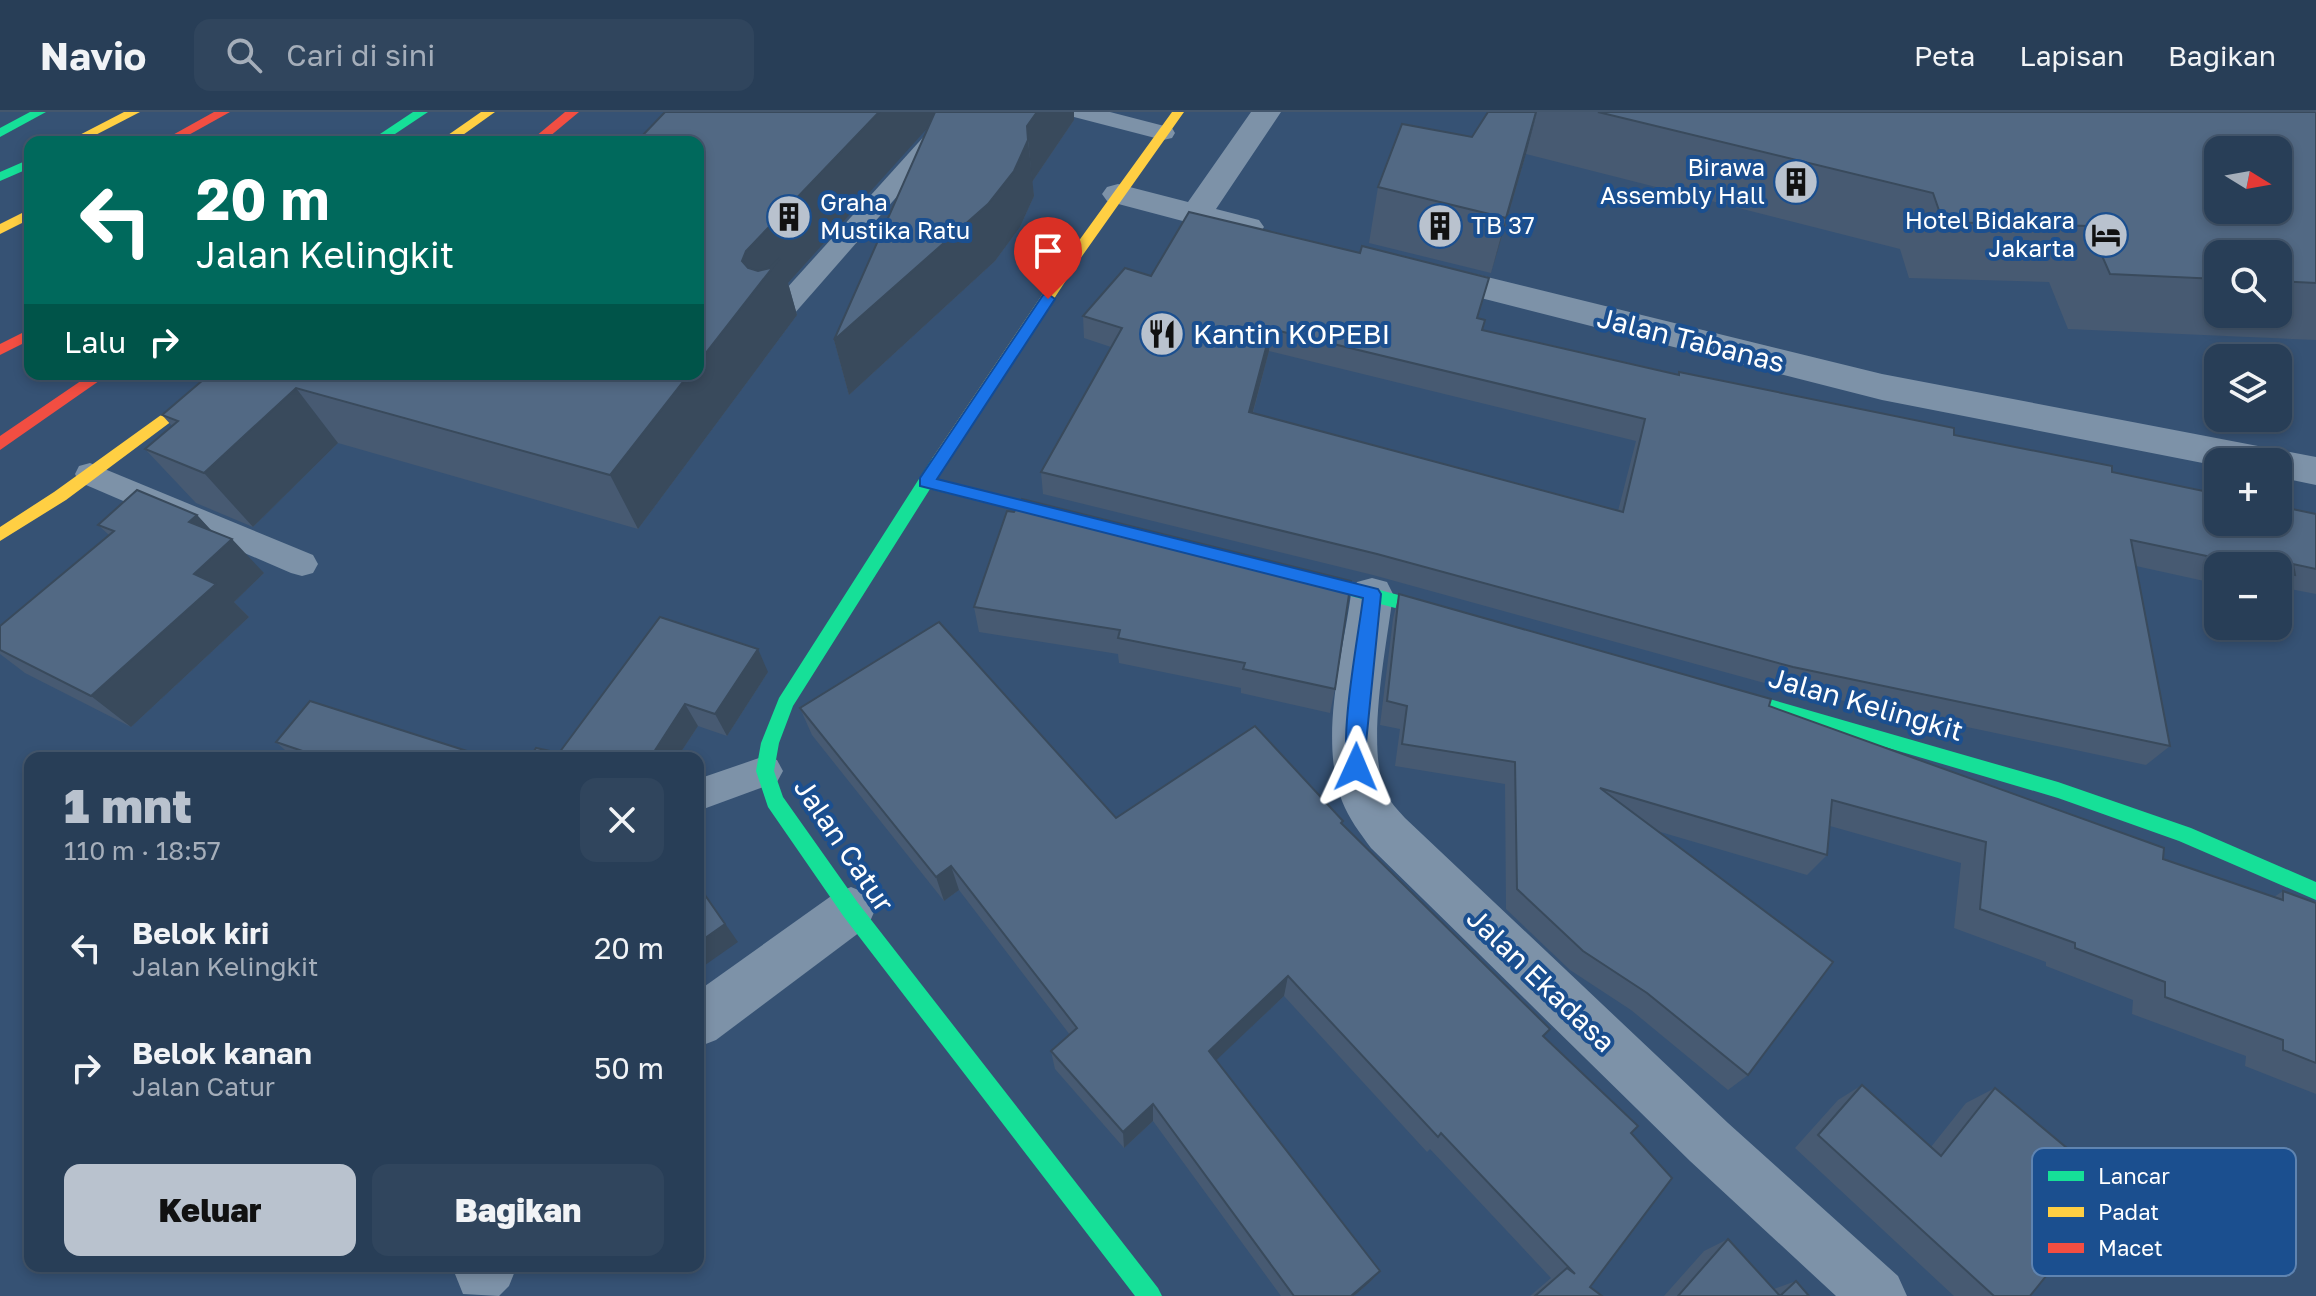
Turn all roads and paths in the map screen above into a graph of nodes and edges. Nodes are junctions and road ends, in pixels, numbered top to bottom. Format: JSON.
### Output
{"nodes":[{"id":1,"x":40,"y":112,"type":"edge"},
{"id":2,"x":134,"y":112,"type":"edge"},
{"id":3,"x":224,"y":112,"type":"edge"},
{"id":4,"x":422,"y":112,"type":"edge"},
{"id":5,"x":489,"y":112,"type":"edge"},
{"id":6,"x":573,"y":112,"type":"edge"},
{"id":7,"x":959,"y":112,"type":"edge"},
{"id":8,"x":1082,"y":112,"type":"edge"},
{"id":9,"x":1178,"y":112,"type":"edge"},
{"id":10,"x":1266,"y":112,"type":"edge"},
{"id":11,"x":0,"y":133,"type":"edge"},
{"id":12,"x":1163,"y":133,"type":"junction"},
{"id":13,"x":84,"y":136,"type":"edge"},
{"id":14,"x":178,"y":136,"type":"edge"},
{"id":15,"x":384,"y":136,"type":"edge"},
{"id":16,"x":453,"y":136,"type":"edge"},
{"id":17,"x":543,"y":136,"type":"edge"},
{"id":18,"x":24,"y":166,"type":"edge"},
{"id":19,"x":0,"y":177,"type":"edge"},
{"id":20,"x":1118,"y":194,"type":"junction"},
{"id":21,"x":1196,"y":214,"type":"junction"},
{"id":22,"x":24,"y":216,"type":"edge"},
{"id":23,"x":0,"y":230,"type":"edge"},
{"id":24,"x":1273,"y":234,"type":"edge"},
{"id":25,"x":1395,"y":265,"type":"edge"},
{"id":26,"x":777,"y":316,"type":"edge"},
{"id":27,"x":24,"y":337,"type":"edge"},
{"id":28,"x":0,"y":350,"type":"edge"},
{"id":29,"x":93,"y":380,"type":"edge"},
{"id":30,"x":220,"y":380,"type":"edge"},
{"id":31,"x":0,"y":444,"type":"edge"},
{"id":32,"x":2204,"y":449,"type":"edge"},
{"id":33,"x":2292,"y":466,"type":"edge"},
{"id":34,"x":2316,"y":471,"type":"edge"},
{"id":35,"x":90,"y":474,"type":"junction"},
{"id":36,"x":926,"y":482,"type":"junction"},
{"id":37,"x":30,"y":496,"type":"dead end"},
{"id":38,"x":60,"y":496,"type":"junction"},
{"id":39,"x":1095,"y":524,"type":"edge"},
{"id":40,"x":5,"y":543,"type":"edge"},
{"id":41,"x":302,"y":564,"type":"dead end"},
{"id":42,"x":1280,"y":571,"type":"edge"},
{"id":43,"x":1372,"y":594,"type":"junction"},
{"id":44,"x":1477,"y":623,"type":"edge"},
{"id":45,"x":1702,"y":686,"type":"edge"},
{"id":46,"x":765,"y":771,"type":"junction"},
{"id":47,"x":704,"y":793,"type":"edge"},
{"id":48,"x":2316,"y":891,"type":"edge"},
{"id":49,"x":851,"y":910,"type":"junction"},
{"id":50,"x":704,"y":1018,"type":"edge"},
{"id":51,"x":1150,"y":1296,"type":"edge"},
{"id":52,"x":1878,"y":1296,"type":"edge"}],
"edges":[{"from":1,"to":11,"type":"main road"},
{"from":2,"to":13,"type":"main road"},
{"from":3,"to":14,"type":"main road"},
{"from":4,"to":15,"type":"main road"},
{"from":5,"to":16,"type":"main road"},
{"from":6,"to":17,"type":"main road"},
{"from":7,"to":26,"type":"lane"},
{"from":8,"to":12,"type":"lane"},
{"from":9,"to":12,"type":"main road","name":"Jalan Catur"},
{"from":10,"to":21,"type":"street"},
{"from":12,"to":20,"type":"main road","name":"Jalan Catur"},
{"from":18,"to":19,"type":"main road"},
{"from":20,"to":21,"type":"street"},
{"from":20,"to":36,"type":"main road","name":"Jalan Catur"},
{"from":21,"to":24,"type":"street"},
{"from":22,"to":23,"type":"main road"},
{"from":25,"to":32,"type":"street","name":"Jalan Tabanas"},
{"from":27,"to":28,"type":"main road"},
{"from":29,"to":31,"type":"main road"},
{"from":30,"to":35,"type":"main road"},
{"from":33,"to":34,"type":"street"},
{"from":35,"to":38,"type":"main road"},
{"from":35,"to":41,"type":"lane"},
{"from":36,"to":39,"type":"main road"},
{"from":36,"to":46,"type":"main road","name":"Jalan Catur"},
{"from":37,"to":38,"type":"main road"},
{"from":38,"to":40,"type":"main road"},
{"from":42,"to":43,"type":"main road"},
{"from":43,"to":44,"type":"main road"},
{"from":43,"to":52,"type":"street","name":"Jalan Ekadasa"},
{"from":45,"to":48,"type":"main road","name":"Jalan Kelingkit"},
{"from":46,"to":47,"type":"lane"},
{"from":46,"to":49,"type":"main road","name":"Jalan Catur"},
{"from":49,"to":50,"type":"street"},
{"from":49,"to":51,"type":"main road","name":"Jalan Catur"}]}
